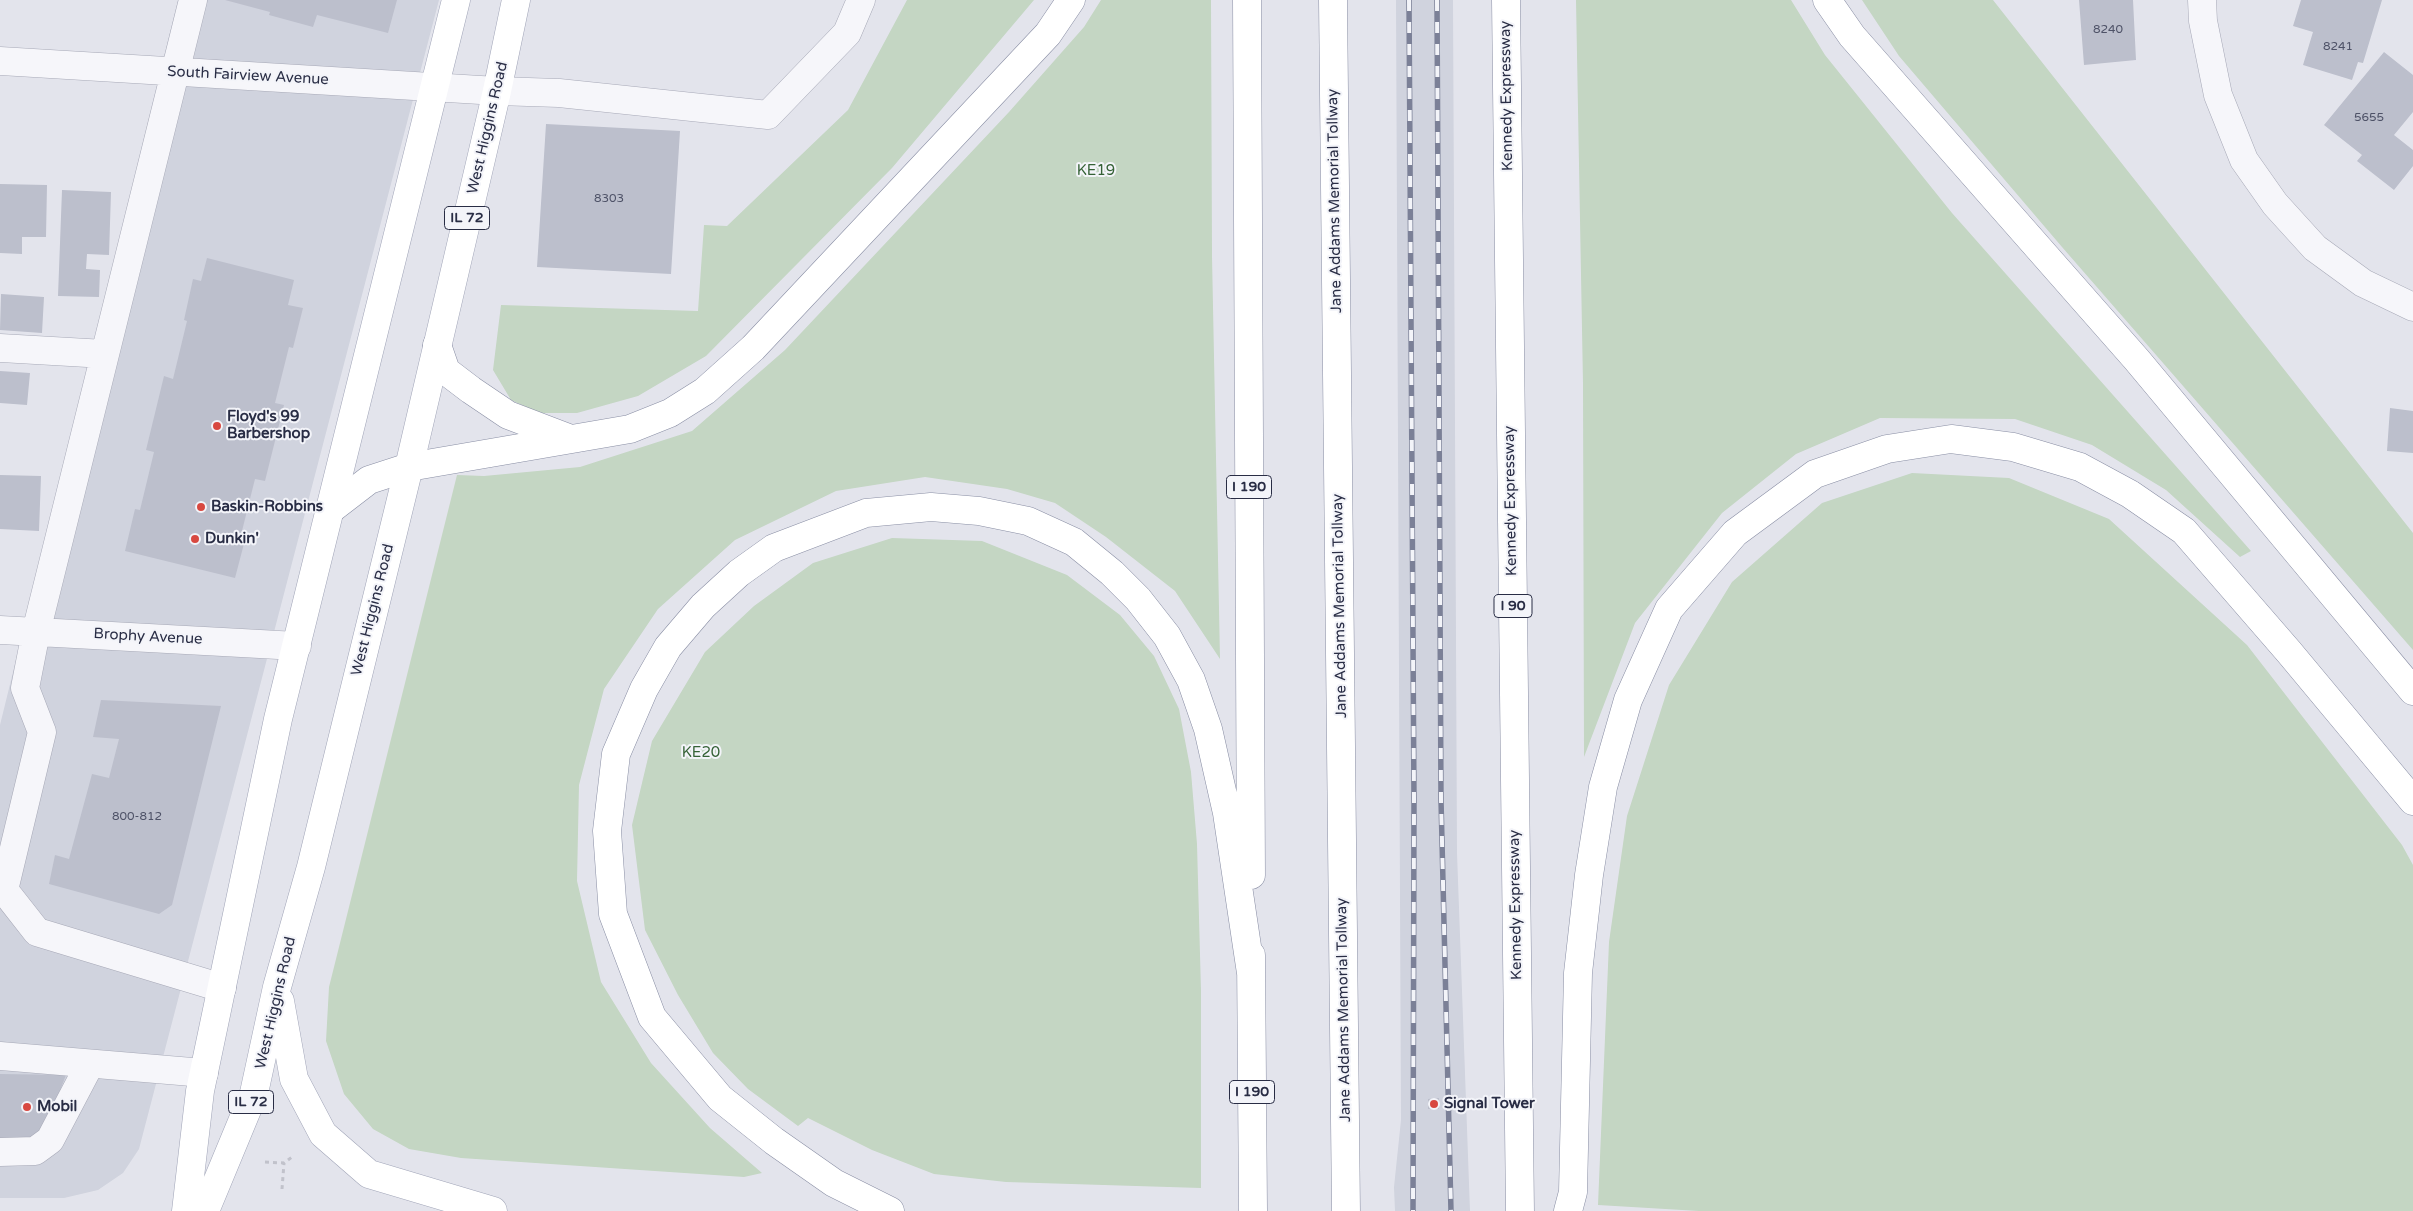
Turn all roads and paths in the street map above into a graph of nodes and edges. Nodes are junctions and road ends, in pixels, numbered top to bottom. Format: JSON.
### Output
{"nodes":[{"id":1,"x":193,"y":0,"type":"edge"},
{"id":2,"x":456,"y":0,"type":"edge"},
{"id":3,"x":516,"y":0,"type":"edge"},
{"id":4,"x":861,"y":0,"type":"edge"},
{"id":5,"x":1071,"y":0,"type":"edge"},
{"id":6,"x":1247,"y":0,"type":"edge"},
{"id":7,"x":1333,"y":0,"type":"edge"},
{"id":8,"x":1506,"y":0,"type":"edge"},
{"id":9,"x":1827,"y":0,"type":"edge"},
{"id":10,"x":2202,"y":0,"type":"edge"},
{"id":11,"x":0,"y":61,"type":"edge"},
{"id":12,"x":176,"y":71,"type":"junction"},
{"id":13,"x":435,"y":87,"type":"junction"},
{"id":14,"x":497,"y":91,"type":"junction"},
{"id":15,"x":2413,"y":307,"type":"edge"},
{"id":16,"x":438,"y":345,"type":"junction"},
{"id":17,"x":0,"y":348,"type":"edge"},
{"id":18,"x":105,"y":354,"type":"junction"},
{"id":19,"x":572,"y":440,"type":"junction"},
{"id":20,"x":409,"y":467,"type":"junction"},
{"id":21,"x":330,"y":510,"type":"junction"},
{"id":22,"x":0,"y":630,"type":"edge"},
{"id":23,"x":36,"y":632,"type":"junction"},
{"id":24,"x":296,"y":646,"type":"junction"},
{"id":25,"x":2413,"y":692,"type":"edge"},
{"id":26,"x":2413,"y":801,"type":"edge"},
{"id":27,"x":1251,"y":973,"type":"junction"},
{"id":28,"x":278,"y":987,"type":"junction"},
{"id":29,"x":222,"y":988,"type":"junction"},
{"id":30,"x":0,"y":1056,"type":"edge"},
{"id":31,"x":90,"y":1064,"type":"junction"},
{"id":32,"x":204,"y":1073,"type":"junction"},
{"id":33,"x":0,"y":1152,"type":"edge"},
{"id":34,"x":292,"y":1157,"type":"dead end"},
{"id":35,"x":265,"y":1162,"type":"dead end"},
{"id":36,"x":284,"y":1163,"type":"junction"},
{"id":37,"x":282,"y":1189,"type":"dead end"},
{"id":38,"x":186,"y":1211,"type":"edge"},
{"id":39,"x":205,"y":1211,"type":"edge"},
{"id":40,"x":493,"y":1211,"type":"edge"},
{"id":41,"x":890,"y":1211,"type":"edge"},
{"id":42,"x":1253,"y":1211,"type":"edge"},
{"id":43,"x":1346,"y":1211,"type":"edge"},
{"id":44,"x":1520,"y":1211,"type":"edge"},
{"id":45,"x":1568,"y":1211,"type":"edge"}],
"edges":[{"from":1,"to":12,"type":"street"},
{"from":2,"to":13,"type":"main road"},
{"from":3,"to":14,"type":"main road","name":"West Higgins Road","number":"IL 72"},
{"from":4,"to":14,"type":"street","name":"South Fairview Avenue"},
{"from":5,"to":19,"type":"main road"},
{"from":6,"to":27,"type":"main road","number":"I 190"},
{"from":7,"to":43,"type":"main road","name":"Jane Addams Memorial Tollway"},
{"from":8,"to":44,"type":"main road","name":"Kennedy Expressway","number":"I 90"},
{"from":9,"to":25,"type":"main road"},
{"from":10,"to":15,"type":"street"},
{"from":11,"to":12,"type":"street","name":"South Fairview Avenue"},
{"from":12,"to":13,"type":"street","name":"South Fairview Avenue"},
{"from":12,"to":18,"type":"street"},
{"from":13,"to":14,"type":"street","name":"South Fairview Avenue"},
{"from":13,"to":21,"type":"main road"},
{"from":14,"to":16,"type":"main road","name":"West Higgins Road","number":"IL 72"},
{"from":16,"to":19,"type":"main road"},
{"from":16,"to":20,"type":"main road","name":"West Higgins Road","number":"IL 72"},
{"from":17,"to":18,"type":"street"},
{"from":18,"to":23,"type":"street"},
{"from":19,"to":20,"type":"main road"},
{"from":20,"to":21,"type":"main road"},
{"from":20,"to":28,"type":"main road","name":"West Higgins Road","number":"IL 72"},
{"from":21,"to":24,"type":"main road"},
{"from":22,"to":23,"type":"street","name":"Brophy Avenue"},
{"from":23,"to":24,"type":"street","name":"Brophy Avenue"},
{"from":23,"to":29,"type":"street"},
{"from":24,"to":29,"type":"main road"},
{"from":26,"to":45,"type":"main road"},
{"from":27,"to":41,"type":"main road"},
{"from":27,"to":42,"type":"main road","number":"I 190"},
{"from":28,"to":39,"type":"main road","name":"West Higgins Road","number":"IL 72"},
{"from":28,"to":40,"type":"main road"},
{"from":29,"to":32,"type":"main road"},
{"from":30,"to":31,"type":"street"},
{"from":31,"to":32,"type":"street"},
{"from":31,"to":33,"type":"street"},
{"from":32,"to":38,"type":"main road"},
{"from":34,"to":36,"type":"path"},
{"from":35,"to":36,"type":"path"},
{"from":36,"to":37,"type":"path"}]}
